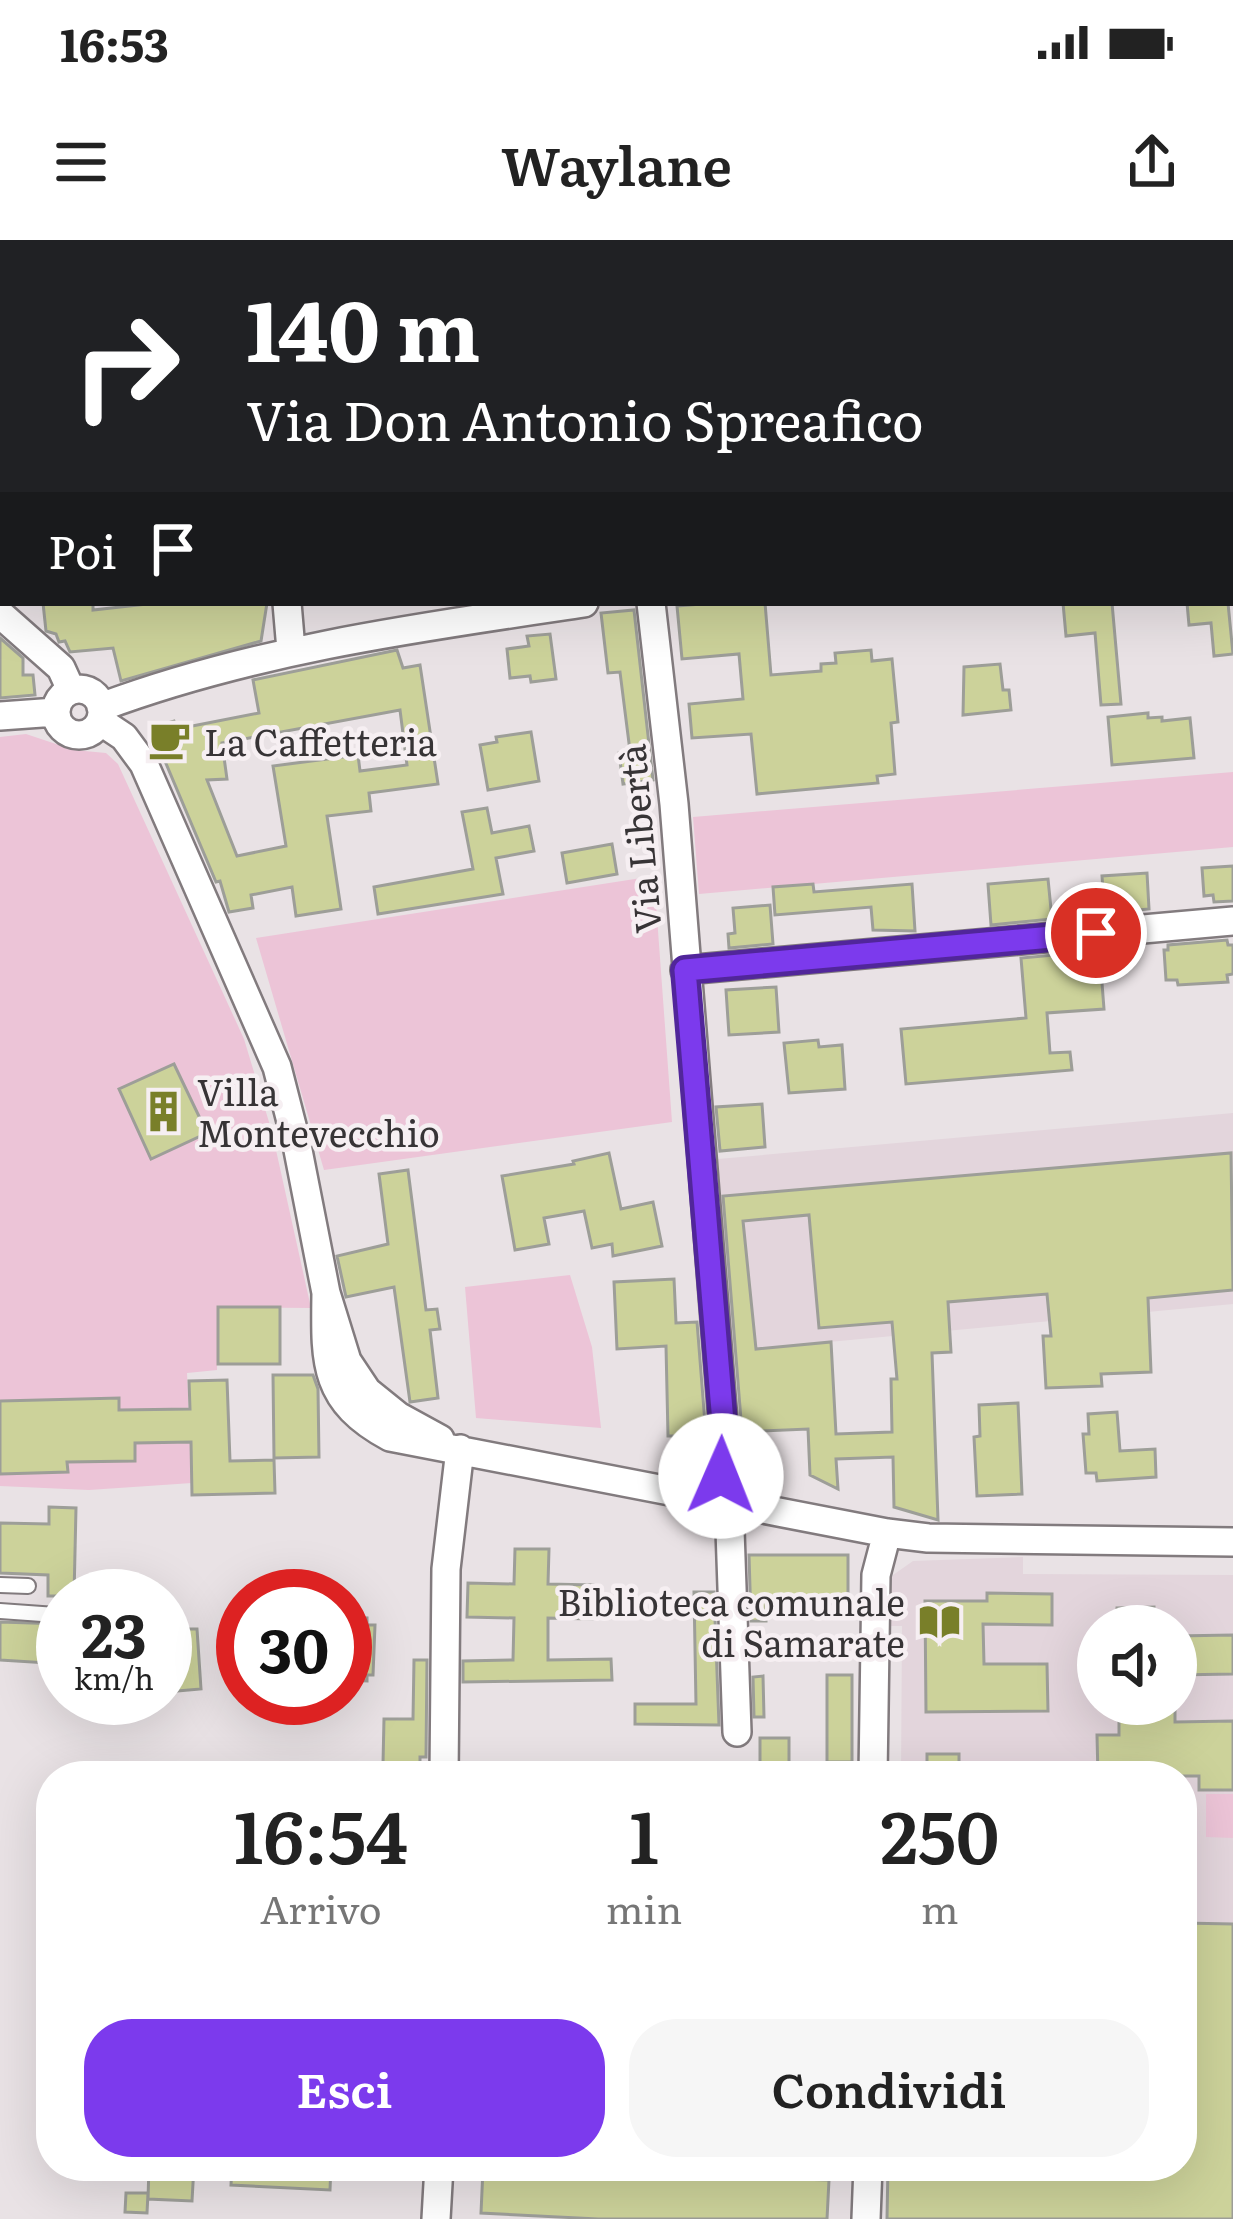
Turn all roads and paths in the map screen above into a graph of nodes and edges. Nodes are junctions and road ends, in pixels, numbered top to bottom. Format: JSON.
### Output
{"nodes":[{"id":1,"x":287,"y":606,"type":"edge"},
{"id":2,"x":565,"y":606,"type":"edge"},
{"id":3,"x":651,"y":606,"type":"edge"},
{"id":4,"x":0,"y":614,"type":"edge"},
{"id":5,"x":290,"y":650,"type":"junction"},
{"id":6,"x":63,"y":701,"type":"junction"},
{"id":7,"x":100,"y":714,"type":"junction"},
{"id":8,"x":0,"y":716,"type":"edge"},
{"id":9,"x":1233,"y":921,"type":"edge"},
{"id":10,"x":685,"y":970,"type":"junction"},
{"id":11,"x":460,"y":1449,"type":"junction"},
{"id":12,"x":723,"y":1500,"type":"junction"},
{"id":13,"x":886,"y":1533,"type":"junction"},
{"id":14,"x":1233,"y":1542,"type":"edge"},
{"id":15,"x":0,"y":1585,"type":"edge"},
{"id":16,"x":28,"y":1586,"type":"dead end"},
{"id":17,"x":0,"y":1611,"type":"edge"},
{"id":18,"x":36,"y":1614,"type":"edge"},
{"id":19,"x":737,"y":1732,"type":"dead end"},
{"id":20,"x":444,"y":1761,"type":"edge"},
{"id":21,"x":873,"y":1761,"type":"edge"},
{"id":22,"x":438,"y":2181,"type":"edge"},
{"id":23,"x":867,"y":2181,"type":"edge"},
{"id":24,"x":436,"y":2219,"type":"edge"},
{"id":25,"x":866,"y":2219,"type":"edge"}],
"edges":[{"from":1,"to":5,"type":"street"},
{"from":2,"to":5,"type":"street"},
{"from":3,"to":10,"type":"street","name":"Via Libertà"},
{"from":4,"to":6,"type":"street"},
{"from":5,"to":7,"type":"street"},
{"from":6,"to":7,"type":"street"},
{"from":6,"to":7,"type":"street"},
{"from":6,"to":8,"type":"street"},
{"from":7,"to":11,"type":"street"},
{"from":9,"to":10,"type":"street"},
{"from":10,"to":12,"type":"street","name":"Via Libertà"},
{"from":11,"to":12,"type":"street"},
{"from":11,"to":20,"type":"street"},
{"from":12,"to":13,"type":"street"},
{"from":12,"to":19,"type":"street","name":"Via Libertà"},
{"from":13,"to":14,"type":"street"},
{"from":13,"to":21,"type":"street"},
{"from":15,"to":16,"type":"lane"},
{"from":17,"to":18,"type":"lane"},
{"from":22,"to":24,"type":"street"},
{"from":23,"to":25,"type":"street"}]}
